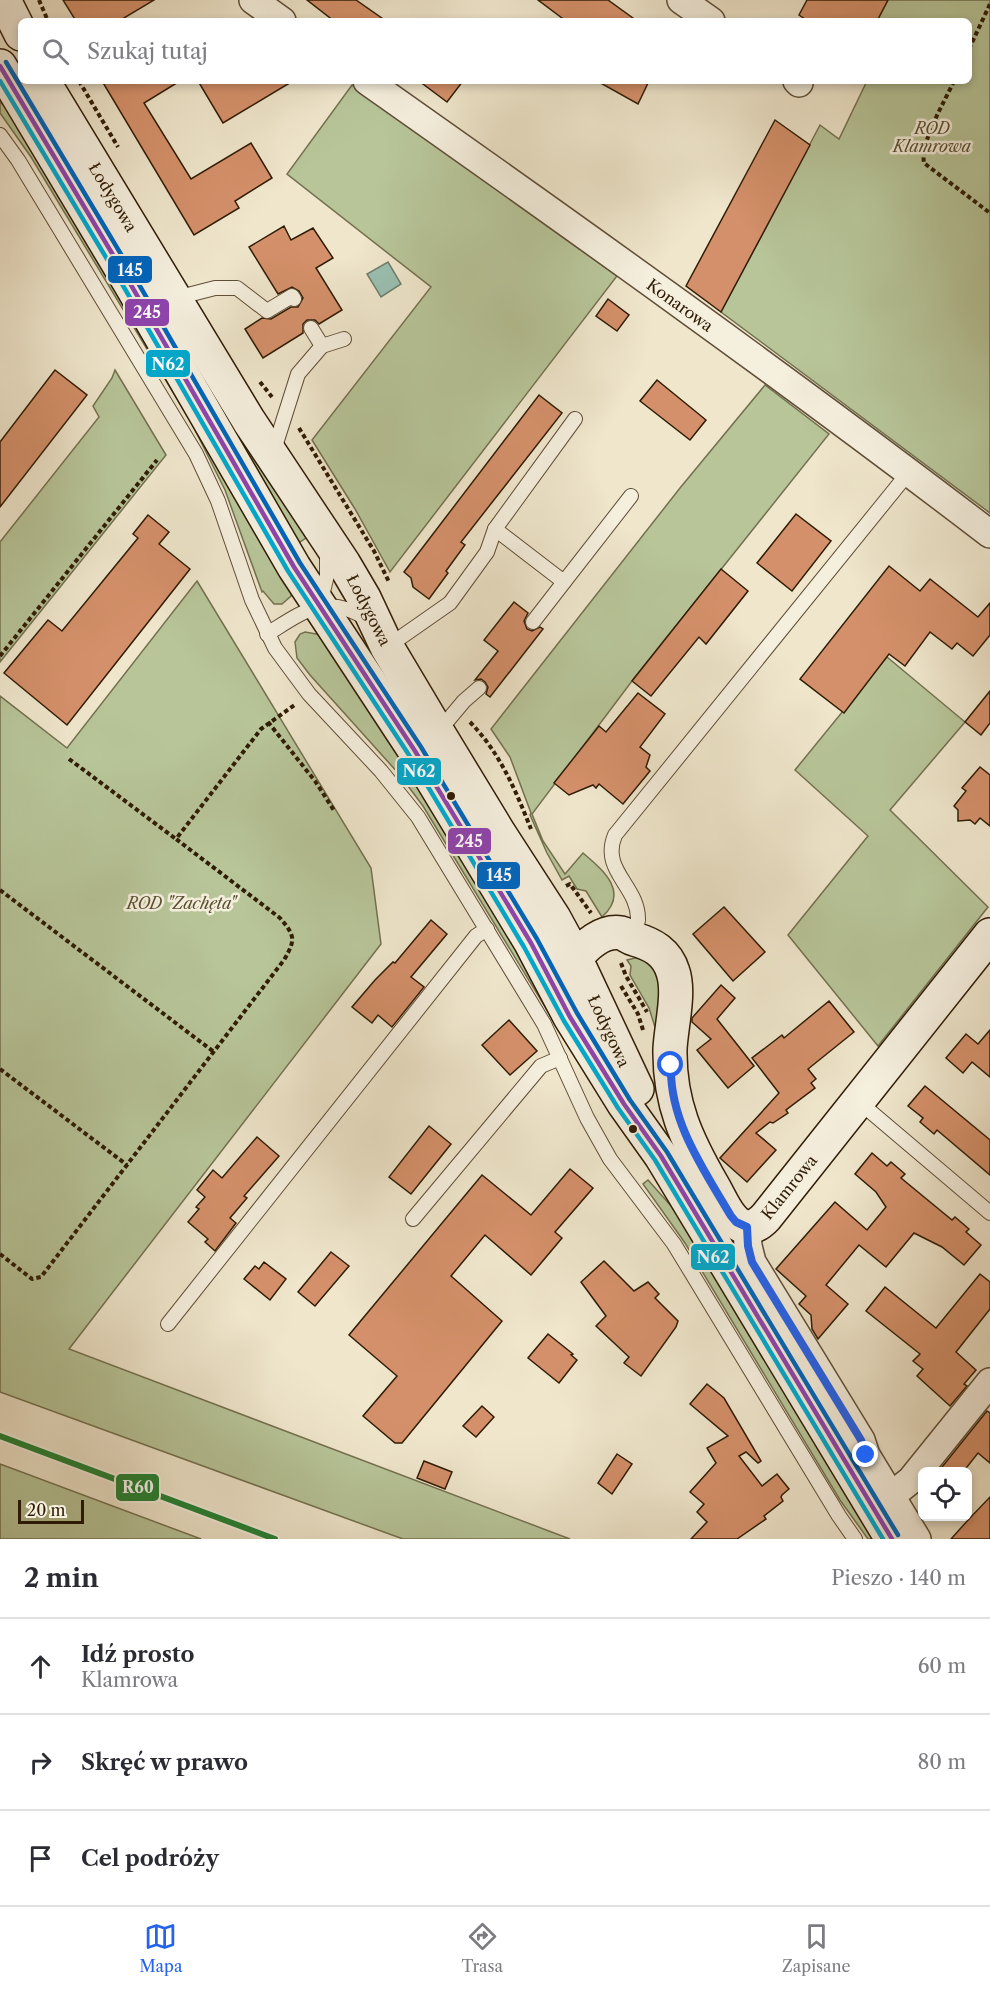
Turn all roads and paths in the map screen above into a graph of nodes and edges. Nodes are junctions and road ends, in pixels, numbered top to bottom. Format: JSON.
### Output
{"nodes":[{"id":1,"x":4,"y":0,"type":"edge"},
{"id":2,"x":39,"y":0,"type":"edge"},
{"id":3,"x":253,"y":0,"type":"edge"},
{"id":4,"x":681,"y":0,"type":"edge"},
{"id":5,"x":990,"y":4,"type":"edge"},
{"id":6,"x":47,"y":18,"type":"edge"},
{"id":7,"x":278,"y":18,"type":"edge"},
{"id":8,"x":707,"y":18,"type":"edge"},
{"id":9,"x":18,"y":28,"type":"edge"},
{"id":10,"x":972,"y":43,"type":"edge"},
{"id":11,"x":0,"y":66,"type":"edge"},
{"id":12,"x":45,"y":84,"type":"edge"},
{"id":13,"x":371,"y":84,"type":"edge"},
{"id":14,"x":953,"y":84,"type":"edge"},
{"id":15,"x":0,"y":135,"type":"edge"},
{"id":16,"x":990,"y":213,"type":"edge"},
{"id":17,"x":176,"y":298,"type":"junction"},
{"id":18,"x":294,"y":299,"type":"dead end"},
{"id":19,"x":311,"y":328,"type":"dead end"},
{"id":20,"x":344,"y":339,"type":"dead end"},
{"id":21,"x":322,"y":346,"type":"junction"},
{"id":22,"x":575,"y":419,"type":"dead end"},
{"id":23,"x":272,"y":458,"type":"junction"},
{"id":24,"x":157,"y":460,"type":"dead end"},
{"id":25,"x":909,"y":472,"type":"junction"},
{"id":26,"x":631,"y":496,"type":"dead end"},
{"id":27,"x":495,"y":529,"type":"junction"},
{"id":28,"x":325,"y":533,"type":"junction"},
{"id":29,"x":990,"y":534,"type":"edge"},
{"id":30,"x":564,"y":582,"type":"junction"},
{"id":31,"x":320,"y":605,"type":"junction"},
{"id":32,"x":533,"y":622,"type":"dead end"},
{"id":33,"x":267,"y":634,"type":"junction"},
{"id":34,"x":382,"y":635,"type":"junction"},
{"id":35,"x":0,"y":656,"type":"edge"},
{"id":36,"x":479,"y":688,"type":"dead end"},
{"id":37,"x":279,"y":716,"type":"dead end"},
{"id":38,"x":268,"y":722,"type":"junction"},
{"id":39,"x":437,"y":731,"type":"junction"},
{"id":40,"x":69,"y":759,"type":"dead end"},
{"id":41,"x":335,"y":812,"type":"dead end"},
{"id":42,"x":176,"y":840,"type":"junction"},
{"id":43,"x":0,"y":890,"type":"edge"},
{"id":44,"x":487,"y":929,"type":"junction"},
{"id":45,"x":990,"y":935,"type":"edge"},
{"id":46,"x":627,"y":951,"type":"junction"},
{"id":47,"x":561,"y":964,"type":"junction"},
{"id":48,"x":620,"y":984,"type":"dead end"},
{"id":49,"x":647,"y":1015,"type":"dead end"},
{"id":50,"x":670,"y":1051,"type":"junction"},
{"id":51,"x":214,"y":1052,"type":"junction"},
{"id":52,"x":560,"y":1058,"type":"junction"},
{"id":53,"x":0,"y":1069,"type":"edge"},
{"id":54,"x":858,"y":1101,"type":"junction"},
{"id":55,"x":126,"y":1165,"type":"junction"},
{"id":56,"x":990,"y":1213,"type":"edge"},
{"id":57,"x":413,"y":1218,"type":"dead end"},
{"id":58,"x":747,"y":1227,"type":"junction"},
{"id":59,"x":0,"y":1254,"type":"edge"},
{"id":60,"x":168,"y":1324,"type":"dead end"},
{"id":61,"x":990,"y":1382,"type":"edge"},
{"id":62,"x":891,"y":1496,"type":"junction"},
{"id":63,"x":855,"y":1539,"type":"edge"},
{"id":64,"x":892,"y":1539,"type":"edge"},
{"id":65,"x":917,"y":1539,"type":"edge"}],
"edges":[{"from":1,"to":9,"type":"main road"},
{"from":2,"to":6,"type":"path"},
{"from":3,"to":7,"type":"street"},
{"from":4,"to":8,"type":"street"},
{"from":5,"to":10,"type":"path"},
{"from":11,"to":31,"type":"main road","name":"Łodygowa"},
{"from":12,"to":17,"type":"main road","name":"Łodygowa"},
{"from":13,"to":25,"type":"street","name":"Konarowa"},
{"from":14,"to":16,"type":"path"},
{"from":15,"to":33,"type":"lane"},
{"from":17,"to":18,"type":"lane"},
{"from":17,"to":23,"type":"main road","name":"Łodygowa"},
{"from":19,"to":21,"type":"lane"},
{"from":20,"to":21,"type":"lane"},
{"from":21,"to":23,"type":"lane"},
{"from":22,"to":27,"type":"lane"},
{"from":23,"to":28,"type":"main road","name":"Łodygowa"},
{"from":24,"to":35,"type":"path"},
{"from":25,"to":29,"type":"street","name":"Konarowa"},
{"from":25,"to":46,"type":"lane"},
{"from":26,"to":30,"type":"lane"},
{"from":27,"to":30,"type":"lane"},
{"from":27,"to":34,"type":"lane"},
{"from":28,"to":31,"type":"lane"},
{"from":28,"to":34,"type":"main road","name":"Łodygowa"},
{"from":30,"to":32,"type":"lane"},
{"from":31,"to":33,"type":"lane"},
{"from":31,"to":34,"type":"lane"},
{"from":31,"to":47,"type":"main road","name":"Łodygowa"},
{"from":33,"to":44,"type":"lane"},
{"from":34,"to":39,"type":"main road","name":"Łodygowa"},
{"from":36,"to":39,"type":"lane"},
{"from":37,"to":38,"type":"path"},
{"from":38,"to":41,"type":"path"},
{"from":38,"to":42,"type":"path"},
{"from":39,"to":47,"type":"main road","name":"Łodygowa"},
{"from":40,"to":42,"type":"path"},
{"from":42,"to":51,"type":"path"},
{"from":43,"to":51,"type":"path"},
{"from":44,"to":52,"type":"lane"},
{"from":44,"to":60,"type":"lane"},
{"from":45,"to":54,"type":"main road","name":"Klamrowa"},
{"from":46,"to":47,"type":"main road","name":"Klamrowa"},
{"from":46,"to":49,"type":"path"},
{"from":46,"to":50,"type":"main road","name":"Klamrowa"},
{"from":47,"to":64,"type":"main road","name":"Łodygowa"},
{"from":48,"to":50,"type":"path"},
{"from":50,"to":58,"type":"main road","name":"Klamrowa"},
{"from":51,"to":55,"type":"path"},
{"from":52,"to":57,"type":"lane"},
{"from":52,"to":63,"type":"lane"},
{"from":53,"to":55,"type":"path"},
{"from":54,"to":56,"type":"lane"},
{"from":54,"to":58,"type":"main road","name":"Klamrowa"},
{"from":55,"to":59,"type":"path"},
{"from":58,"to":62,"type":"street"},
{"from":61,"to":62,"type":"street"},
{"from":62,"to":65,"type":"street"}]}
